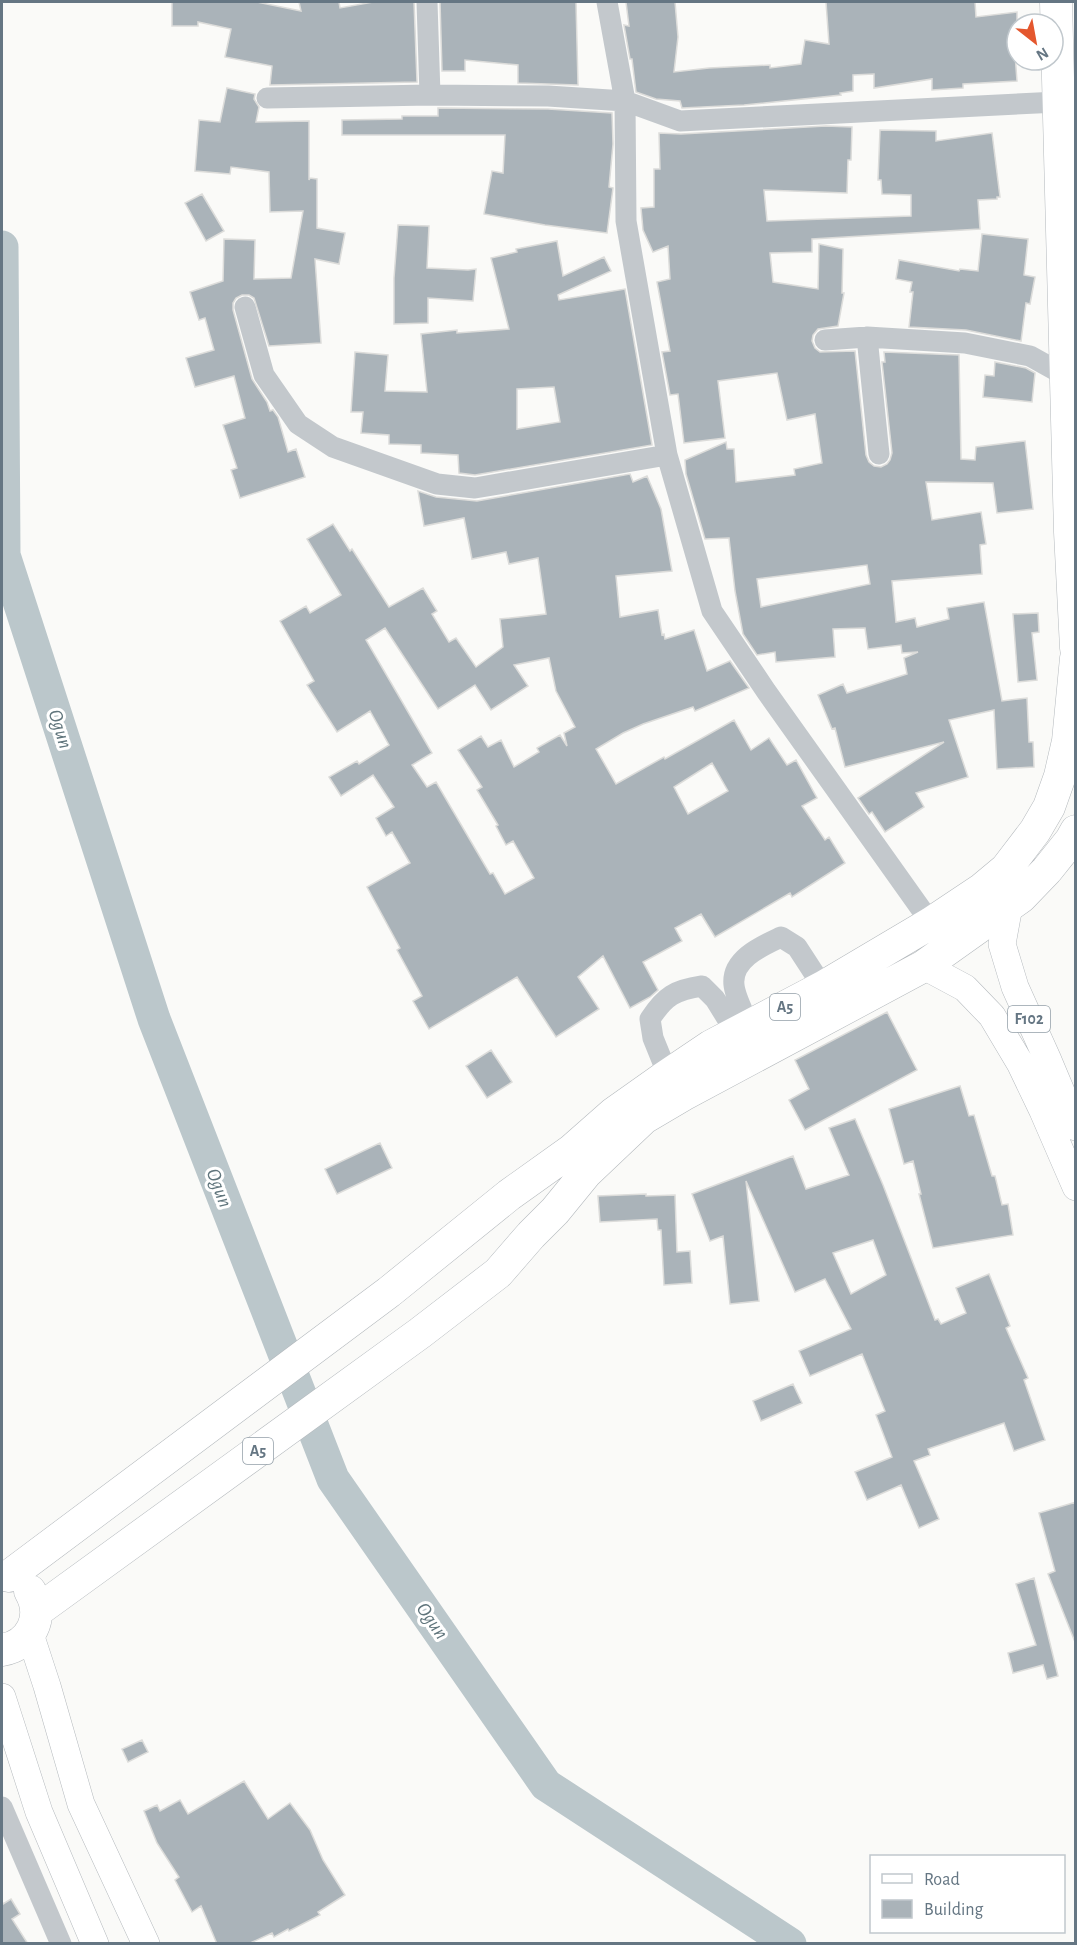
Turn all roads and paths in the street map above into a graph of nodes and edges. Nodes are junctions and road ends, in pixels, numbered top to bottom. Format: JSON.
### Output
{"nodes":[{"id":1,"x":427,"y":2,"type":"edge"},
{"id":2,"x":608,"y":2,"type":"edge"},
{"id":3,"x":1056,"y":2,"type":"edge"},
{"id":4,"x":430,"y":95,"type":"junction"},
{"id":5,"x":267,"y":98,"type":"dead end"},
{"id":6,"x":626,"y":101,"type":"junction"},
{"id":7,"x":1058,"y":102,"type":"junction"},
{"id":8,"x":245,"y":307,"type":"dead end"},
{"id":9,"x":867,"y":337,"type":"junction"},
{"id":10,"x":825,"y":340,"type":"dead end"},
{"id":11,"x":1066,"y":376,"type":"junction"},
{"id":12,"x":879,"y":454,"type":"dead end"},
{"id":13,"x":667,"y":455,"type":"junction"},
{"id":14,"x":1073,"y":531,"type":"edge"},
{"id":15,"x":1076,"y":648,"type":"edge"},
{"id":16,"x":1076,"y":658,"type":"edge"},
{"id":17,"x":1076,"y":831,"type":"edge"},
{"id":18,"x":1009,"y":906,"type":"junction"},
{"id":19,"x":931,"y":923,"type":"junction"},
{"id":20,"x":924,"y":966,"type":"junction"},
{"id":21,"x":823,"y":987,"type":"junction"},
{"id":22,"x":742,"y":1030,"type":"junction"},
{"id":23,"x":668,"y":1075,"type":"junction"},
{"id":24,"x":1076,"y":1127,"type":"edge"},
{"id":25,"x":1076,"y":1187,"type":"edge"},
{"id":26,"x":5,"y":1576,"type":"edge"},
{"id":27,"x":34,"y":1622,"type":"junction"},
{"id":28,"x":2,"y":1650,"type":"edge"},
{"id":29,"x":2,"y":1698,"type":"edge"},
{"id":30,"x":2,"y":1807,"type":"edge"},
{"id":31,"x":61,"y":1944,"type":"edge"},
{"id":32,"x":95,"y":1944,"type":"edge"},
{"id":33,"x":146,"y":1944,"type":"edge"}],
"edges":[{"from":1,"to":4,"type":"street"},
{"from":2,"to":6,"type":"street"},
{"from":3,"to":7,"type":"highway"},
{"from":4,"to":5,"type":"street"},
{"from":4,"to":6,"type":"street"},
{"from":6,"to":7,"type":"street"},
{"from":6,"to":13,"type":"street"},
{"from":7,"to":11,"type":"highway"},
{"from":8,"to":13,"type":"street"},
{"from":9,"to":10,"type":"street"},
{"from":9,"to":11,"type":"street"},
{"from":9,"to":12,"type":"street"},
{"from":11,"to":14,"type":"highway"},
{"from":13,"to":19,"type":"street"},
{"from":14,"to":15,"type":"highway"},
{"from":16,"to":19,"type":"highway","number":"A5"},
{"from":17,"to":18,"type":"highway","number":"A5"},
{"from":18,"to":20,"type":"highway","number":"A5"},
{"from":18,"to":24,"type":"main road","number":"F102"},
{"from":19,"to":21,"type":"highway","number":"A5"},
{"from":20,"to":25,"type":"main road"},
{"from":20,"to":27,"type":"highway","number":"A5"},
{"from":21,"to":22,"type":"highway","number":"A5"},
{"from":21,"to":22,"type":"street"},
{"from":22,"to":23,"type":"highway","number":"A5"},
{"from":22,"to":23,"type":"street"},
{"from":23,"to":26,"type":"highway","number":"A5"},
{"from":26,"to":27,"type":"highway"},
{"from":27,"to":28,"type":"highway"},
{"from":27,"to":33,"type":"main road"},
{"from":29,"to":32,"type":"main road"},
{"from":30,"to":31,"type":"street"}]}
